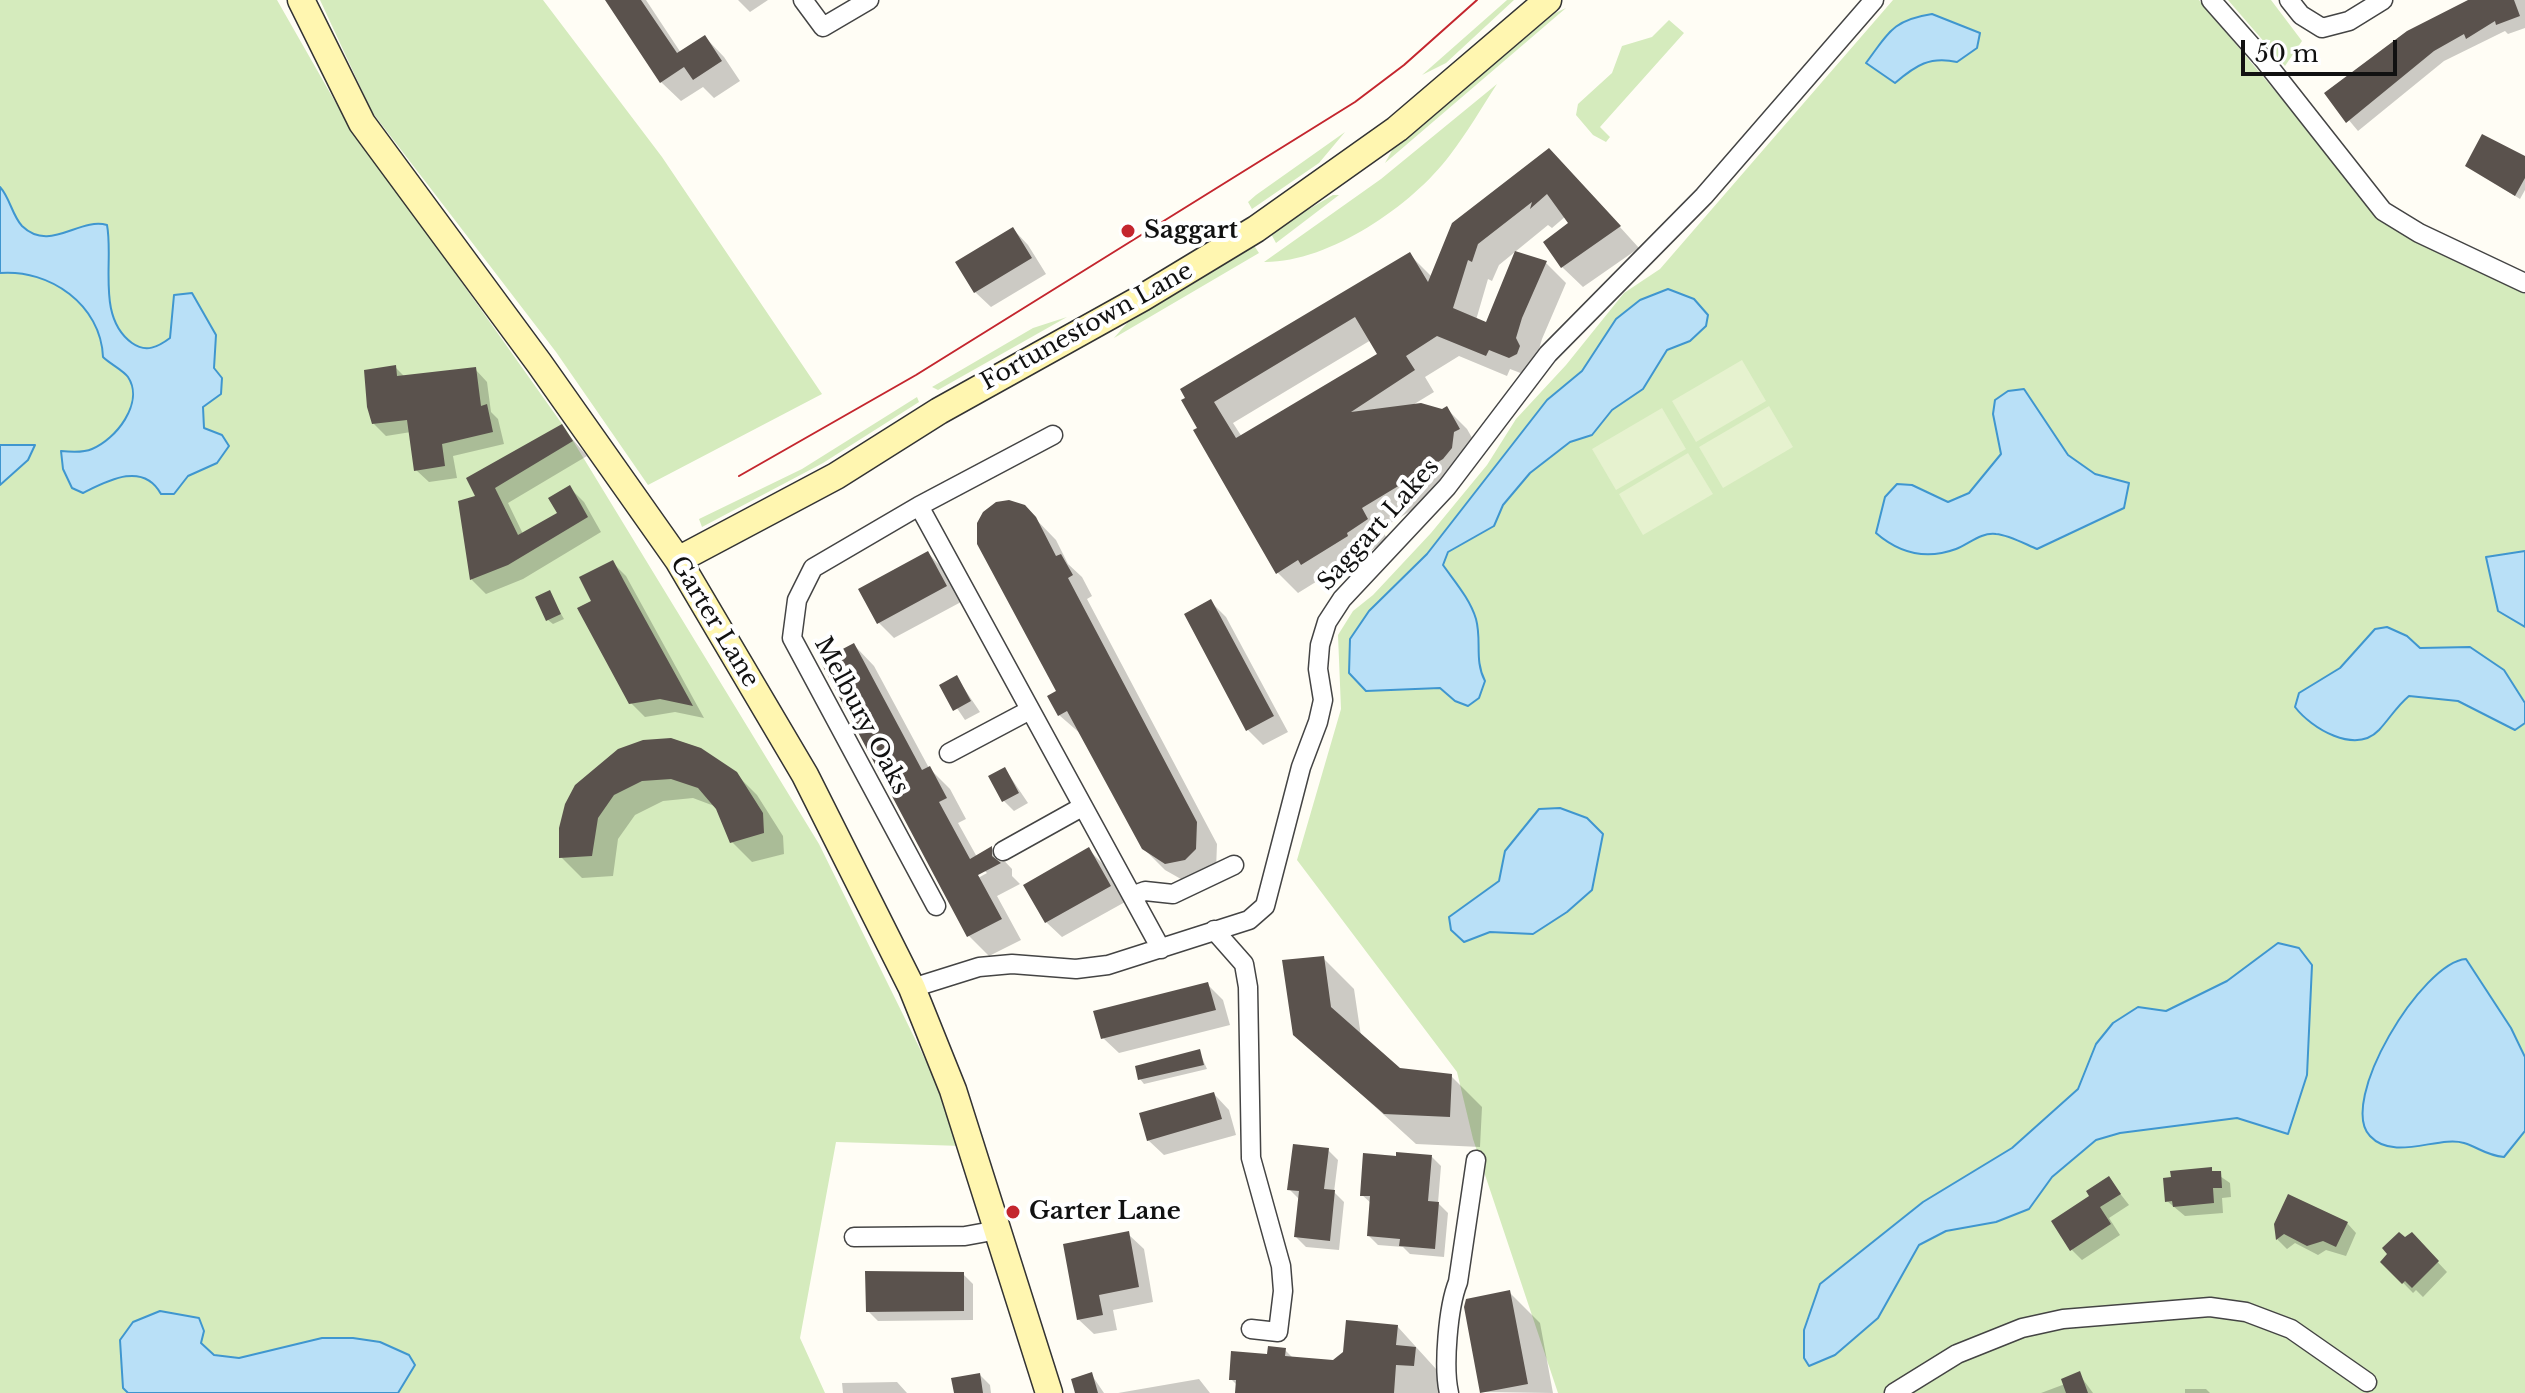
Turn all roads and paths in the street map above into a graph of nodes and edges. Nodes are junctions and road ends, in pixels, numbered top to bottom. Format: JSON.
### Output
{"nodes":[{"id":1,"x":301,"y":0,"type":"edge"},
{"id":2,"x":803,"y":0,"type":"edge"},
{"id":3,"x":869,"y":0,"type":"edge"},
{"id":4,"x":1548,"y":0,"type":"edge"},
{"id":5,"x":1874,"y":0,"type":"edge"},
{"id":6,"x":2211,"y":0,"type":"edge"},
{"id":7,"x":2289,"y":0,"type":"edge"},
{"id":8,"x":2383,"y":0,"type":"edge"},
{"id":9,"x":2525,"y":283,"type":"edge"},
{"id":10,"x":1053,"y":435,"type":"dead end"},
{"id":11,"x":919,"y":506,"type":"junction"},
{"id":12,"x":678,"y":560,"type":"junction"},
{"id":13,"x":1030,"y":710,"type":"junction"},
{"id":14,"x":949,"y":753,"type":"dead end"},
{"id":15,"x":1082,"y":807,"type":"junction"},
{"id":16,"x":1003,"y":851,"type":"dead end"},
{"id":17,"x":1234,"y":865,"type":"dead end"},
{"id":18,"x":1134,"y":895,"type":"junction"},
{"id":19,"x":936,"y":906,"type":"dead end"},
{"id":20,"x":1214,"y":930,"type":"junction"},
{"id":21,"x":1161,"y":949,"type":"junction"},
{"id":22,"x":912,"y":988,"type":"junction"},
{"id":23,"x":1476,"y":1160,"type":"dead end"},
{"id":24,"x":998,"y":1230,"type":"junction"},
{"id":25,"x":854,"y":1237,"type":"dead end"},
{"id":26,"x":1251,"y":1329,"type":"dead end"},
{"id":27,"x":2367,"y":1382,"type":"dead end"},
{"id":28,"x":1049,"y":1393,"type":"edge"},
{"id":29,"x":1449,"y":1393,"type":"edge"},
{"id":30,"x":1894,"y":1393,"type":"edge"}],
"edges":[{"from":1,"to":12,"type":"street","name":"Garter Lane"},
{"from":2,"to":3,"type":"street"},
{"from":4,"to":12,"type":"street","name":"Fortunestown Lane"},
{"from":5,"to":20,"type":"street","name":"Saggart Lakes"},
{"from":6,"to":9,"type":"street"},
{"from":7,"to":8,"type":"street"},
{"from":10,"to":11,"type":"street","name":"Melbury Oaks"},
{"from":11,"to":13,"type":"street"},
{"from":11,"to":19,"type":"street","name":"Melbury Oaks"},
{"from":12,"to":22,"type":"street","name":"Garter Lane"},
{"from":13,"to":14,"type":"street"},
{"from":13,"to":15,"type":"street"},
{"from":15,"to":16,"type":"street"},
{"from":15,"to":18,"type":"street"},
{"from":17,"to":18,"type":"street"},
{"from":18,"to":21,"type":"street"},
{"from":20,"to":21,"type":"street","name":"Saggart Lakes"},
{"from":20,"to":26,"type":"street"},
{"from":21,"to":22,"type":"street","name":"Saggart Lakes"},
{"from":22,"to":24,"type":"street","name":"Garter Lane"},
{"from":23,"to":29,"type":"street"},
{"from":24,"to":25,"type":"street"},
{"from":24,"to":28,"type":"street","name":"Garter Lane"},
{"from":27,"to":30,"type":"street"}]}
